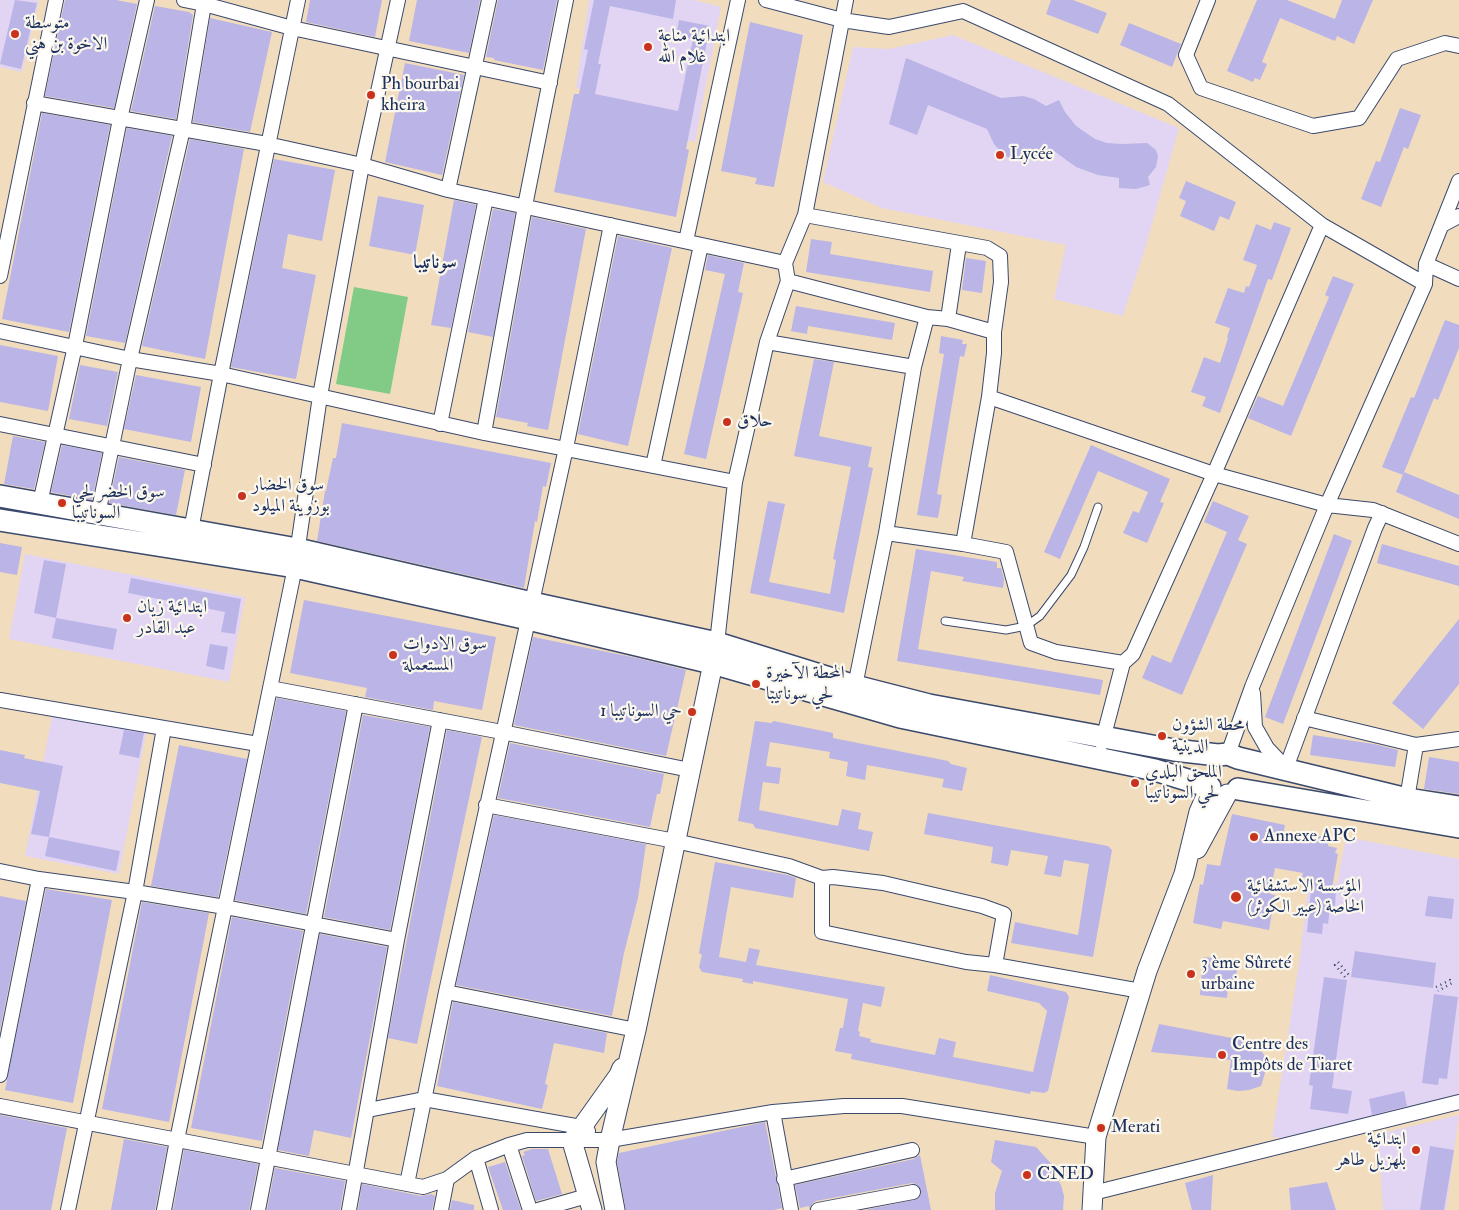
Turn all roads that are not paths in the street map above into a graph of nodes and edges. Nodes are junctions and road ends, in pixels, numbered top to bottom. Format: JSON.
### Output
{"nodes":[{"id":1,"x":56,"y":0,"type":"edge"},
{"id":2,"x":147,"y":0,"type":"edge"},
{"id":3,"x":184,"y":0,"type":"edge"},
{"id":4,"x":298,"y":0,"type":"edge"},
{"id":5,"x":398,"y":0,"type":"edge"},
{"id":6,"x":489,"y":0,"type":"edge"},
{"id":7,"x":566,"y":0,"type":"edge"},
{"id":8,"x":738,"y":0,"type":"edge"},
{"id":9,"x":766,"y":0,"type":"edge"},
{"id":10,"x":846,"y":0,"type":"edge"},
{"id":11,"x":1208,"y":0,"type":"edge"},
{"id":12,"x":204,"y":4,"type":"junction"},
{"id":13,"x":965,"y":6,"type":"edge"},
{"id":14,"x":842,"y":20,"type":"junction"},
{"id":15,"x":292,"y":28,"type":"junction"},
{"id":16,"x":1459,"y":46,"type":"edge"},
{"id":17,"x":389,"y":48,"type":"junction"},
{"id":18,"x":474,"y":68,"type":"junction"},
{"id":19,"x":550,"y":83,"type":"junction"},
{"id":20,"x":34,"y":103,"type":"junction"},
{"id":21,"x":120,"y":119,"type":"junction"},
{"id":22,"x":183,"y":130,"type":"junction"},
{"id":23,"x":267,"y":144,"type":"junction"},
{"id":24,"x":362,"y":165,"type":"junction"},
{"id":25,"x":1459,"y":180,"type":"edge"},
{"id":26,"x":448,"y":190,"type":"junction"},
{"id":27,"x":486,"y":198,"type":"junction"},
{"id":28,"x":525,"y":206,"type":"junction"},
{"id":29,"x":804,"y":215,"type":"junction"},
{"id":30,"x":1459,"y":216,"type":"edge"},
{"id":31,"x":611,"y":225,"type":"junction"},
{"id":32,"x":1322,"y":225,"type":"junction"},
{"id":33,"x":1442,"y":225,"type":"junction"},
{"id":34,"x":686,"y":241,"type":"junction"},
{"id":35,"x":959,"y":244,"type":"junction"},
{"id":36,"x":701,"y":245,"type":"junction"},
{"id":37,"x":785,"y":263,"type":"junction"},
{"id":38,"x":1426,"y":264,"type":"junction"},
{"id":39,"x":0,"y":276,"type":"edge"},
{"id":40,"x":1459,"y":279,"type":"edge"},
{"id":41,"x":788,"y":281,"type":"junction"},
{"id":42,"x":1425,"y":284,"type":"junction"},
{"id":43,"x":927,"y":318,"type":"junction"},
{"id":44,"x":948,"y":320,"type":"junction"},
{"id":45,"x":0,"y":332,"type":"edge"},
{"id":46,"x":994,"y":332,"type":"junction"},
{"id":47,"x":767,"y":342,"type":"junction"},
{"id":48,"x":75,"y":346,"type":"junction"},
{"id":49,"x":130,"y":359,"type":"junction"},
{"id":50,"x":914,"y":367,"type":"junction"},
{"id":51,"x":221,"y":374,"type":"junction"},
{"id":52,"x":320,"y":396,"type":"junction"},
{"id":53,"x":989,"y":397,"type":"junction"},
{"id":54,"x":0,"y":424,"type":"edge"},
{"id":55,"x":440,"y":424,"type":"junction"},
{"id":56,"x":484,"y":433,"type":"junction"},
{"id":57,"x":55,"y":435,"type":"junction"},
{"id":58,"x":111,"y":446,"type":"junction"},
{"id":59,"x":566,"y":448,"type":"junction"},
{"id":60,"x":204,"y":465,"type":"junction"},
{"id":61,"x":653,"y":466,"type":"junction"},
{"id":62,"x":1214,"y":474,"type":"junction"},
{"id":63,"x":736,"y":482,"type":"junction"},
{"id":64,"x":0,"y":496,"type":"edge"},
{"id":65,"x":40,"y":503,"type":"junction"},
{"id":66,"x":1327,"y":505,"type":"junction"},
{"id":67,"x":1098,"y":507,"type":"dead end"},
{"id":68,"x":1382,"y":513,"type":"junction"},
{"id":69,"x":98,"y":514,"type":"junction"},
{"id":70,"x":0,"y":520,"type":"edge"},
{"id":71,"x":191,"y":530,"type":"junction"},
{"id":72,"x":886,"y":533,"type":"junction"},
{"id":73,"x":963,"y":544,"type":"junction"},
{"id":74,"x":1459,"y":544,"type":"edge"},
{"id":75,"x":296,"y":558,"type":"junction"},
{"id":76,"x":530,"y":611,"type":"junction"},
{"id":77,"x":945,"y":621,"type":"dead end"},
{"id":78,"x":1026,"y":626,"type":"junction"},
{"id":79,"x":717,"y":642,"type":"junction"},
{"id":80,"x":712,"y":663,"type":"junction"},
{"id":81,"x":1123,"y":663,"type":"junction"},
{"id":82,"x":854,"y":686,"type":"junction"},
{"id":83,"x":1252,"y":687,"type":"junction"},
{"id":84,"x":270,"y":688,"type":"junction"},
{"id":85,"x":0,"y":700,"type":"edge"},
{"id":86,"x":356,"y":704,"type":"junction"},
{"id":87,"x":1304,"y":718,"type":"junction"},
{"id":88,"x":440,"y":720,"type":"junction"},
{"id":89,"x":164,"y":728,"type":"junction"},
{"id":90,"x":502,"y":732,"type":"junction"},
{"id":91,"x":1103,"y":737,"type":"junction"},
{"id":92,"x":1459,"y":738,"type":"edge"},
{"id":93,"x":258,"y":744,"type":"junction"},
{"id":94,"x":1416,"y":745,"type":"junction"},
{"id":95,"x":1228,"y":755,"type":"junction"},
{"id":96,"x":1098,"y":758,"type":"junction"},
{"id":97,"x":1286,"y":768,"type":"junction"},
{"id":98,"x":690,"y":770,"type":"junction"},
{"id":99,"x":1217,"y":788,"type":"junction"},
{"id":100,"x":1407,"y":799,"type":"junction"},
{"id":101,"x":486,"y":805,"type":"junction"},
{"id":102,"x":1459,"y":807,"type":"edge"},
{"id":103,"x":1459,"y":827,"type":"edge"},
{"id":104,"x":675,"y":841,"type":"junction"},
{"id":105,"x":0,"y":871,"type":"edge"},
{"id":106,"x":1184,"y":874,"type":"junction"},
{"id":107,"x":822,"y":878,"type":"junction"},
{"id":108,"x":39,"y":879,"type":"junction"},
{"id":109,"x":135,"y":892,"type":"junction"},
{"id":110,"x":225,"y":907,"type":"junction"},
{"id":111,"x":312,"y":925,"type":"junction"},
{"id":112,"x":397,"y":940,"type":"junction"},
{"id":113,"x":995,"y":965,"type":"junction"},
{"id":114,"x":1141,"y":991,"type":"junction"},
{"id":115,"x":446,"y":992,"type":"junction"},
{"id":116,"x":636,"y":1030,"type":"junction"},
{"id":117,"x":0,"y":1075,"type":"edge"},
{"id":118,"x":424,"y":1099,"type":"junction"},
{"id":119,"x":1459,"y":1102,"type":"edge"},
{"id":120,"x":0,"y":1106,"type":"edge"},
{"id":121,"x":368,"y":1110,"type":"junction"},
{"id":122,"x":773,"y":1112,"type":"junction"},
{"id":123,"x":86,"y":1123,"type":"junction"},
{"id":124,"x":576,"y":1134,"type":"junction"},
{"id":125,"x":1096,"y":1137,"type":"junction"},
{"id":126,"x":177,"y":1140,"type":"junction"},
{"id":127,"x":610,"y":1140,"type":"junction"},
{"id":128,"x":509,"y":1145,"type":"junction"},
{"id":129,"x":912,"y":1150,"type":"dead end"},
{"id":130,"x":267,"y":1157,"type":"junction"},
{"id":131,"x":476,"y":1158,"type":"junction"},
{"id":132,"x":356,"y":1174,"type":"junction"},
{"id":133,"x":447,"y":1179,"type":"junction"},
{"id":134,"x":784,"y":1179,"type":"junction"},
{"id":135,"x":407,"y":1184,"type":"junction"},
{"id":136,"x":914,"y":1192,"type":"dead end"},
{"id":137,"x":1092,"y":1202,"type":"edge"},
{"id":138,"x":590,"y":1203,"type":"edge"},
{"id":139,"x":68,"y":1210,"type":"edge"},
{"id":140,"x":164,"y":1210,"type":"edge"},
{"id":141,"x":258,"y":1210,"type":"edge"},
{"id":142,"x":349,"y":1210,"type":"edge"},
{"id":143,"x":441,"y":1210,"type":"edge"},
{"id":144,"x":491,"y":1210,"type":"edge"},
{"id":145,"x":530,"y":1210,"type":"edge"},
{"id":146,"x":538,"y":1210,"type":"edge"},
{"id":147,"x":615,"y":1210,"type":"edge"},
{"id":148,"x":791,"y":1210,"type":"edge"},
{"id":149,"x":818,"y":1210,"type":"edge"}],
"edges":[{"from":1,"to":20,"type":"street"},
{"from":2,"to":21,"type":"street"},
{"from":3,"to":12,"type":"street"},
{"from":4,"to":15,"type":"street"},
{"from":5,"to":17,"type":"street"},
{"from":6,"to":18,"type":"street"},
{"from":7,"to":19,"type":"street"},
{"from":8,"to":34,"type":"street"},
{"from":9,"to":14,"type":"street"},
{"from":10,"to":14,"type":"street"},
{"from":11,"to":16,"type":"street"},
{"from":12,"to":15,"type":"street"},
{"from":12,"to":22,"type":"street"},
{"from":13,"to":14,"type":"street"},
{"from":13,"to":32,"type":"street"},
{"from":14,"to":29,"type":"street"},
{"from":15,"to":17,"type":"street"},
{"from":15,"to":23,"type":"street"},
{"from":17,"to":18,"type":"street"},
{"from":17,"to":24,"type":"street"},
{"from":18,"to":19,"type":"street"},
{"from":18,"to":26,"type":"street"},
{"from":19,"to":28,"type":"street"},
{"from":20,"to":21,"type":"street"},
{"from":20,"to":39,"type":"street"},
{"from":21,"to":22,"type":"street"},
{"from":21,"to":48,"type":"street"},
{"from":22,"to":23,"type":"street"},
{"from":22,"to":49,"type":"street"},
{"from":23,"to":24,"type":"street"},
{"from":23,"to":51,"type":"street"},
{"from":24,"to":26,"type":"street"},
{"from":24,"to":52,"type":"street"},
{"from":25,"to":33,"type":"street"},
{"from":26,"to":27,"type":"street"},
{"from":27,"to":28,"type":"street"},
{"from":27,"to":55,"type":"street"},
{"from":28,"to":31,"type":"street"},
{"from":28,"to":56,"type":"street"},
{"from":29,"to":35,"type":"street"},
{"from":29,"to":37,"type":"street"},
{"from":30,"to":33,"type":"street"},
{"from":31,"to":34,"type":"street"},
{"from":31,"to":59,"type":"street"},
{"from":32,"to":42,"type":"street"},
{"from":32,"to":62,"type":"street"},
{"from":33,"to":38,"type":"street"},
{"from":34,"to":36,"type":"street"},
{"from":35,"to":44,"type":"street"},
{"from":35,"to":46,"type":"street"},
{"from":36,"to":37,"type":"street"},
{"from":36,"to":61,"type":"street"},
{"from":37,"to":41,"type":"street"},
{"from":38,"to":40,"type":"street"},
{"from":38,"to":42,"type":"street"},
{"from":41,"to":43,"type":"street"},
{"from":41,"to":47,"type":"street"},
{"from":42,"to":66,"type":"street"},
{"from":43,"to":44,"type":"street"},
{"from":43,"to":50,"type":"street"},
{"from":44,"to":46,"type":"street"},
{"from":45,"to":48,"type":"street"},
{"from":46,"to":53,"type":"street"},
{"from":47,"to":50,"type":"street"},
{"from":47,"to":63,"type":"street"},
{"from":48,"to":49,"type":"street"},
{"from":48,"to":57,"type":"street"},
{"from":49,"to":51,"type":"street"},
{"from":49,"to":58,"type":"street"},
{"from":50,"to":72,"type":"street"},
{"from":51,"to":52,"type":"street"},
{"from":51,"to":60,"type":"street"},
{"from":52,"to":55,"type":"street"},
{"from":52,"to":75,"type":"street"},
{"from":53,"to":62,"type":"street"},
{"from":53,"to":73,"type":"street"},
{"from":54,"to":57,"type":"street"},
{"from":55,"to":56,"type":"street"},
{"from":56,"to":59,"type":"street"},
{"from":57,"to":58,"type":"street"},
{"from":57,"to":65,"type":"street"},
{"from":58,"to":60,"type":"street"},
{"from":58,"to":69,"type":"street"},
{"from":59,"to":61,"type":"street"},
{"from":59,"to":76,"type":"street"},
{"from":60,"to":71,"type":"street"},
{"from":61,"to":63,"type":"street"},
{"from":62,"to":66,"type":"street"},
{"from":62,"to":81,"type":"street"},
{"from":63,"to":79,"type":"street"},
{"from":64,"to":65,"type":"main road"},
{"from":65,"to":69,"type":"main road"},
{"from":66,"to":68,"type":"street"},
{"from":66,"to":83,"type":"street"},
{"from":67,"to":78,"type":"lane"},
{"from":68,"to":74,"type":"street"},
{"from":68,"to":87,"type":"street"},
{"from":69,"to":71,"type":"main road"},
{"from":70,"to":75,"type":"main road"},
{"from":71,"to":75,"type":"main road"},
{"from":72,"to":73,"type":"street"},
{"from":72,"to":82,"type":"street"},
{"from":73,"to":78,"type":"street"},
{"from":75,"to":76,"type":"main road"},
{"from":75,"to":84,"type":"street"},
{"from":76,"to":79,"type":"main road"},
{"from":76,"to":80,"type":"main road"},
{"from":76,"to":90,"type":"street"},
{"from":77,"to":78,"type":"lane"},
{"from":78,"to":81,"type":"street"},
{"from":79,"to":80,"type":"street"},
{"from":79,"to":82,"type":"main road"},
{"from":80,"to":96,"type":"main road"},
{"from":80,"to":98,"type":"street"},
{"from":81,"to":91,"type":"street"},
{"from":82,"to":91,"type":"main road"},
{"from":83,"to":95,"type":"street"},
{"from":83,"to":97,"type":"street"},
{"from":84,"to":86,"type":"street"},
{"from":84,"to":93,"type":"street"},
{"from":85,"to":89,"type":"street"},
{"from":86,"to":88,"type":"street"},
{"from":86,"to":111,"type":"street"},
{"from":87,"to":94,"type":"street"},
{"from":87,"to":97,"type":"street"},
{"from":88,"to":90,"type":"street"},
{"from":88,"to":112,"type":"street"},
{"from":89,"to":93,"type":"street"},
{"from":89,"to":109,"type":"street"},
{"from":90,"to":98,"type":"street"},
{"from":90,"to":101,"type":"street"},
{"from":91,"to":95,"type":"main road"},
{"from":91,"to":96,"type":"street"},
{"from":92,"to":94,"type":"street"},
{"from":93,"to":110,"type":"street"},
{"from":94,"to":100,"type":"street"},
{"from":95,"to":97,"type":"main road"},
{"from":95,"to":99,"type":"main road"},
{"from":95,"to":99,"type":"main road"},
{"from":96,"to":99,"type":"main road"},
{"from":97,"to":100,"type":"main road"},
{"from":98,"to":104,"type":"street"},
{"from":99,"to":103,"type":"main road"},
{"from":99,"to":106,"type":"street"},
{"from":99,"to":106,"type":"street"},
{"from":100,"to":102,"type":"main road"},
{"from":101,"to":104,"type":"street"},
{"from":101,"to":115,"type":"street"},
{"from":104,"to":107,"type":"street"},
{"from":104,"to":116,"type":"street"},
{"from":105,"to":108,"type":"street"},
{"from":106,"to":114,"type":"street"},
{"from":107,"to":113,"type":"street"},
{"from":107,"to":113,"type":"street"},
{"from":108,"to":109,"type":"street"},
{"from":108,"to":117,"type":"street"},
{"from":109,"to":110,"type":"street"},
{"from":109,"to":123,"type":"street"},
{"from":110,"to":111,"type":"street"},
{"from":110,"to":126,"type":"street"},
{"from":111,"to":112,"type":"street"},
{"from":111,"to":130,"type":"street"},
{"from":112,"to":121,"type":"street"},
{"from":113,"to":114,"type":"street"},
{"from":114,"to":125,"type":"street"},
{"from":115,"to":116,"type":"street"},
{"from":115,"to":118,"type":"street"},
{"from":116,"to":124,"type":"street"},
{"from":116,"to":127,"type":"street"},
{"from":118,"to":121,"type":"street"},
{"from":118,"to":124,"type":"street"},
{"from":118,"to":135,"type":"street"},
{"from":119,"to":137,"type":"street"},
{"from":120,"to":123,"type":"street"},
{"from":121,"to":132,"type":"street"},
{"from":122,"to":125,"type":"street"},
{"from":122,"to":127,"type":"street"},
{"from":122,"to":134,"type":"street"},
{"from":123,"to":126,"type":"street"},
{"from":123,"to":139,"type":"street"},
{"from":124,"to":127,"type":"street"},
{"from":124,"to":128,"type":"street"},
{"from":124,"to":138,"type":"street"},
{"from":125,"to":137,"type":"street"},
{"from":126,"to":130,"type":"street"},
{"from":126,"to":140,"type":"street"},
{"from":127,"to":147,"type":"street"},
{"from":128,"to":131,"type":"street"},
{"from":128,"to":145,"type":"street"},
{"from":129,"to":134,"type":"street"},
{"from":130,"to":132,"type":"street"},
{"from":130,"to":141,"type":"street"},
{"from":131,"to":133,"type":"street"},
{"from":131,"to":144,"type":"street"},
{"from":132,"to":135,"type":"street"},
{"from":132,"to":142,"type":"street"},
{"from":133,"to":135,"type":"street"},
{"from":133,"to":143,"type":"street"},
{"from":134,"to":148,"type":"street"},
{"from":136,"to":149,"type":"street"},
{"from":138,"to":146,"type":"street"}]}
